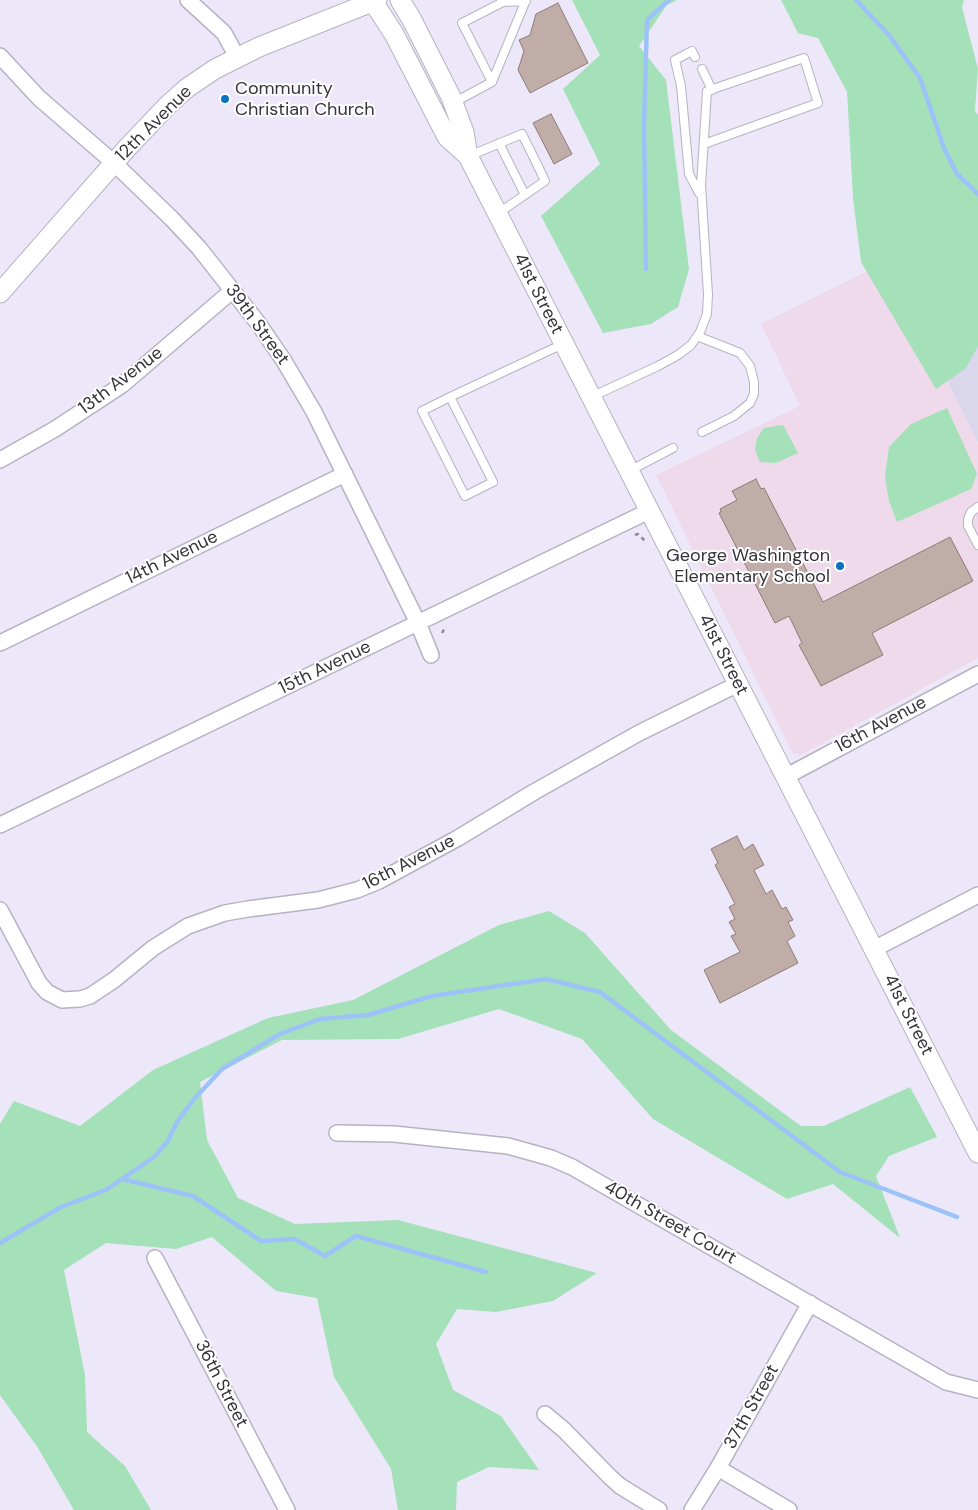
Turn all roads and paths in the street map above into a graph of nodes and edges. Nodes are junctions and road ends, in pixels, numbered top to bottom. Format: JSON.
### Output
{"nodes":[{"id":1,"x":188,"y":0,"type":"edge"},
{"id":2,"x":400,"y":0,"type":"edge"},
{"id":3,"x":374,"y":1,"type":"edge"},
{"id":4,"x":526,"y":1,"type":"edge"},
{"id":5,"x":0,"y":56,"type":"edge"},
{"id":6,"x":695,"y":56,"type":"dead end"},
{"id":7,"x":237,"y":58,"type":"junction"},
{"id":8,"x":702,"y":69,"type":"dead end"},
{"id":9,"x":492,"y":82,"type":"junction"},
{"id":10,"x":712,"y":90,"type":"junction"},
{"id":11,"x":453,"y":103,"type":"junction"},
{"id":12,"x":499,"y":143,"type":"junction"},
{"id":13,"x":704,"y":144,"type":"junction"},
{"id":14,"x":468,"y":156,"type":"junction"},
{"id":15,"x":114,"y":163,"type":"junction"},
{"id":16,"x":524,"y":195,"type":"junction"},
{"id":17,"x":701,"y":197,"type":"junction"},
{"id":18,"x":497,"y":214,"type":"junction"},
{"id":19,"x":233,"y":290,"type":"junction"},
{"id":20,"x":0,"y":293,"type":"edge"},
{"id":21,"x":697,"y":336,"type":"junction"},
{"id":22,"x":564,"y":344,"type":"junction"},
{"id":23,"x":450,"y":397,"type":"junction"},
{"id":24,"x":591,"y":397,"type":"junction"},
{"id":25,"x":702,"y":432,"type":"dead end"},
{"id":26,"x":673,"y":448,"type":"dead end"},
{"id":27,"x":0,"y":460,"type":"edge"},
{"id":28,"x":629,"y":471,"type":"junction"},
{"id":29,"x":344,"y":474,"type":"junction"},
{"id":30,"x":978,"y":507,"type":"edge"},
{"id":31,"x":649,"y":511,"type":"junction"},
{"id":32,"x":632,"y":535,"type":"dead end"},
{"id":33,"x":978,"y":545,"type":"edge"},
{"id":34,"x":650,"y":548,"type":"dead end"},
{"id":35,"x":418,"y":623,"type":"junction"},
{"id":36,"x":449,"y":624,"type":"dead end"},
{"id":37,"x":442,"y":633,"type":"dead end"},
{"id":38,"x":0,"y":643,"type":"edge"},
{"id":39,"x":431,"y":654,"type":"dead end"},
{"id":40,"x":978,"y":674,"type":"edge"},
{"id":41,"x":738,"y":684,"type":"junction"},
{"id":42,"x":784,"y":777,"type":"junction"},
{"id":43,"x":0,"y":825,"type":"edge"},
{"id":44,"x":978,"y":895,"type":"edge"},
{"id":45,"x":0,"y":910,"type":"edge"},
{"id":46,"x":874,"y":950,"type":"junction"},
{"id":47,"x":338,"y":1133,"type":"dead end"},
{"id":48,"x":976,"y":1144,"type":"edge"},
{"id":49,"x":155,"y":1258,"type":"dead end"},
{"id":50,"x":810,"y":1304,"type":"junction"},
{"id":51,"x":978,"y":1390,"type":"edge"},
{"id":52,"x":545,"y":1414,"type":"dead end"},
{"id":53,"x":718,"y":1468,"type":"junction"},
{"id":54,"x":286,"y":1510,"type":"edge"},
{"id":55,"x":659,"y":1510,"type":"edge"},
{"id":56,"x":692,"y":1510,"type":"edge"},
{"id":57,"x":789,"y":1510,"type":"edge"}],
"edges":[{"from":1,"to":7,"type":"street"},
{"from":2,"to":11,"type":"street","name":"41st Street"},
{"from":3,"to":7,"type":"street","name":"12th Avenue"},
{"from":3,"to":14,"type":"street","name":"41st Street"},
{"from":4,"to":9,"type":"lane"},
{"from":4,"to":9,"type":"lane"},
{"from":5,"to":15,"type":"street","name":"39th Street"},
{"from":6,"to":17,"type":"lane"},
{"from":7,"to":15,"type":"street","name":"12th Avenue"},
{"from":8,"to":10,"type":"lane"},
{"from":9,"to":11,"type":"lane"},
{"from":10,"to":13,"type":"lane"},
{"from":10,"to":13,"type":"lane"},
{"from":11,"to":14,"type":"street","name":"41st Street"},
{"from":12,"to":14,"type":"lane"},
{"from":12,"to":16,"type":"lane"},
{"from":12,"to":16,"type":"lane"},
{"from":13,"to":17,"type":"lane"},
{"from":14,"to":18,"type":"street","name":"41st Street"},
{"from":15,"to":19,"type":"street","name":"39th Street"},
{"from":15,"to":20,"type":"street","name":"12th Avenue"},
{"from":16,"to":18,"type":"lane"},
{"from":17,"to":21,"type":"lane"},
{"from":18,"to":22,"type":"street","name":"41st Street"},
{"from":19,"to":27,"type":"street","name":"13th Avenue"},
{"from":19,"to":29,"type":"street","name":"39th Street"},
{"from":21,"to":24,"type":"lane"},
{"from":21,"to":25,"type":"lane"},
{"from":22,"to":23,"type":"lane"},
{"from":22,"to":24,"type":"street","name":"41st Street"},
{"from":23,"to":23,"type":"lane"},
{"from":24,"to":28,"type":"street","name":"41st Street"},
{"from":26,"to":28,"type":"lane"},
{"from":28,"to":31,"type":"street","name":"41st Street"},
{"from":29,"to":35,"type":"street","name":"39th Street"},
{"from":29,"to":38,"type":"street","name":"14th Avenue"},
{"from":30,"to":33,"type":"lane"},
{"from":31,"to":35,"type":"street","name":"15th Avenue"},
{"from":31,"to":41,"type":"street","name":"41st Street"},
{"from":32,"to":34,"type":"path"},
{"from":35,"to":39,"type":"street","name":"39th Street"},
{"from":35,"to":43,"type":"street","name":"15th Avenue"},
{"from":36,"to":37,"type":"path"},
{"from":40,"to":42,"type":"street","name":"16th Avenue"},
{"from":41,"to":42,"type":"street","name":"41st Street"},
{"from":41,"to":45,"type":"street","name":"16th Avenue"},
{"from":42,"to":46,"type":"street","name":"41st Street"},
{"from":44,"to":46,"type":"street"},
{"from":46,"to":48,"type":"street","name":"41st Street"},
{"from":47,"to":50,"type":"street","name":"40th Street Court"},
{"from":49,"to":54,"type":"street","name":"36th Street"},
{"from":50,"to":51,"type":"street","name":"40th Street Court"},
{"from":50,"to":53,"type":"street","name":"37th Street"},
{"from":52,"to":55,"type":"street"},
{"from":53,"to":56,"type":"street","name":"37th Street"},
{"from":53,"to":57,"type":"street"}]}
